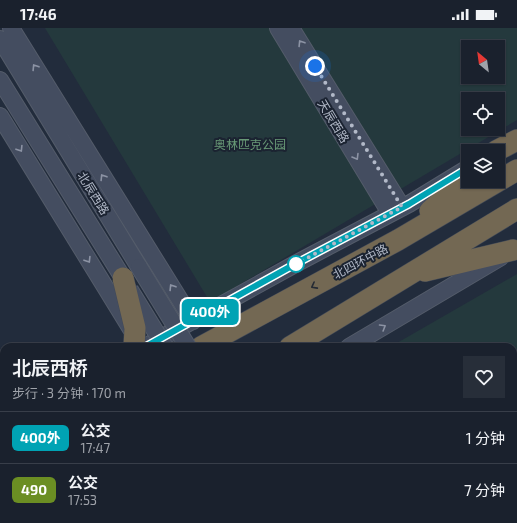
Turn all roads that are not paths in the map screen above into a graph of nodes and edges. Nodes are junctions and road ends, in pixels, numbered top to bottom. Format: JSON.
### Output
{"nodes":[{"id":1,"x":11,"y":28,"type":"edge"},
{"id":2,"x":278,"y":28,"type":"edge"},
{"id":3,"x":292,"y":28,"type":"edge"},
{"id":4,"x":0,"y":39,"type":"edge"},
{"id":5,"x":0,"y":80,"type":"edge"},
{"id":6,"x":0,"y":116,"type":"edge"},
{"id":7,"x":517,"y":136,"type":"edge"},
{"id":8,"x":517,"y":140,"type":"edge"},
{"id":9,"x":505,"y":145,"type":"edge"},
{"id":10,"x":505,"y":147,"type":"edge"},
{"id":11,"x":517,"y":170,"type":"edge"},
{"id":12,"x":461,"y":172,"type":"edge"},
{"id":13,"x":461,"y":183,"type":"edge"},
{"id":14,"x":517,"y":209,"type":"edge"},
{"id":15,"x":396,"y":210,"type":"junction"},
{"id":16,"x":398,"y":240,"type":"junction"},
{"id":17,"x":516,"y":249,"type":"edge"},
{"id":18,"x":131,"y":272,"type":"junction"},
{"id":19,"x":405,"y":276,"type":"junction"},
{"id":20,"x":192,"y":321,"type":"junction"},
{"id":21,"x":134,"y":343,"type":"edge"},
{"id":22,"x":141,"y":343,"type":"edge"},
{"id":23,"x":151,"y":343,"type":"edge"},
{"id":24,"x":163,"y":343,"type":"edge"},
{"id":25,"x":185,"y":343,"type":"edge"},
{"id":26,"x":208,"y":343,"type":"edge"},
{"id":27,"x":296,"y":343,"type":"edge"},
{"id":28,"x":356,"y":343,"type":"edge"}],
"edges":[{"from":20,"to":1,"type":"street","name":"北辰西路","one_way":true},
{"from":2,"to":15,"type":"street","name":"天辰西路","one_way":true},
{"from":15,"to":3,"type":"street","name":"天辰西路","one_way":true},
{"from":4,"to":18,"type":"street","name":"北辰西路"},
{"from":5,"to":18,"type":"street","name":"北辰西路"},
{"from":6,"to":22,"type":"street","one_way":true},
{"from":7,"to":9,"type":"street"},
{"from":8,"to":10,"type":"highway"},
{"from":11,"to":16,"type":"highway","name":"北四环中路"},
{"from":12,"to":15,"type":"street"},
{"from":13,"to":16,"type":"highway"},
{"from":14,"to":19,"type":"highway"},
{"from":15,"to":20,"type":"street"},
{"from":16,"to":26,"type":"highway","name":"北四环中路","one_way":true},
{"from":17,"to":19,"type":"highway"},
{"from":28,"to":17,"type":"street","one_way":true},
{"from":18,"to":21,"type":"highway","bridge":true},
{"from":18,"to":24,"type":"street","name":"北辰西路","bridge":true},
{"from":18,"to":25,"type":"street","name":"北辰西路","bridge":true},
{"from":19,"to":27,"type":"highway"},
{"from":20,"to":23,"type":"street"}]}
